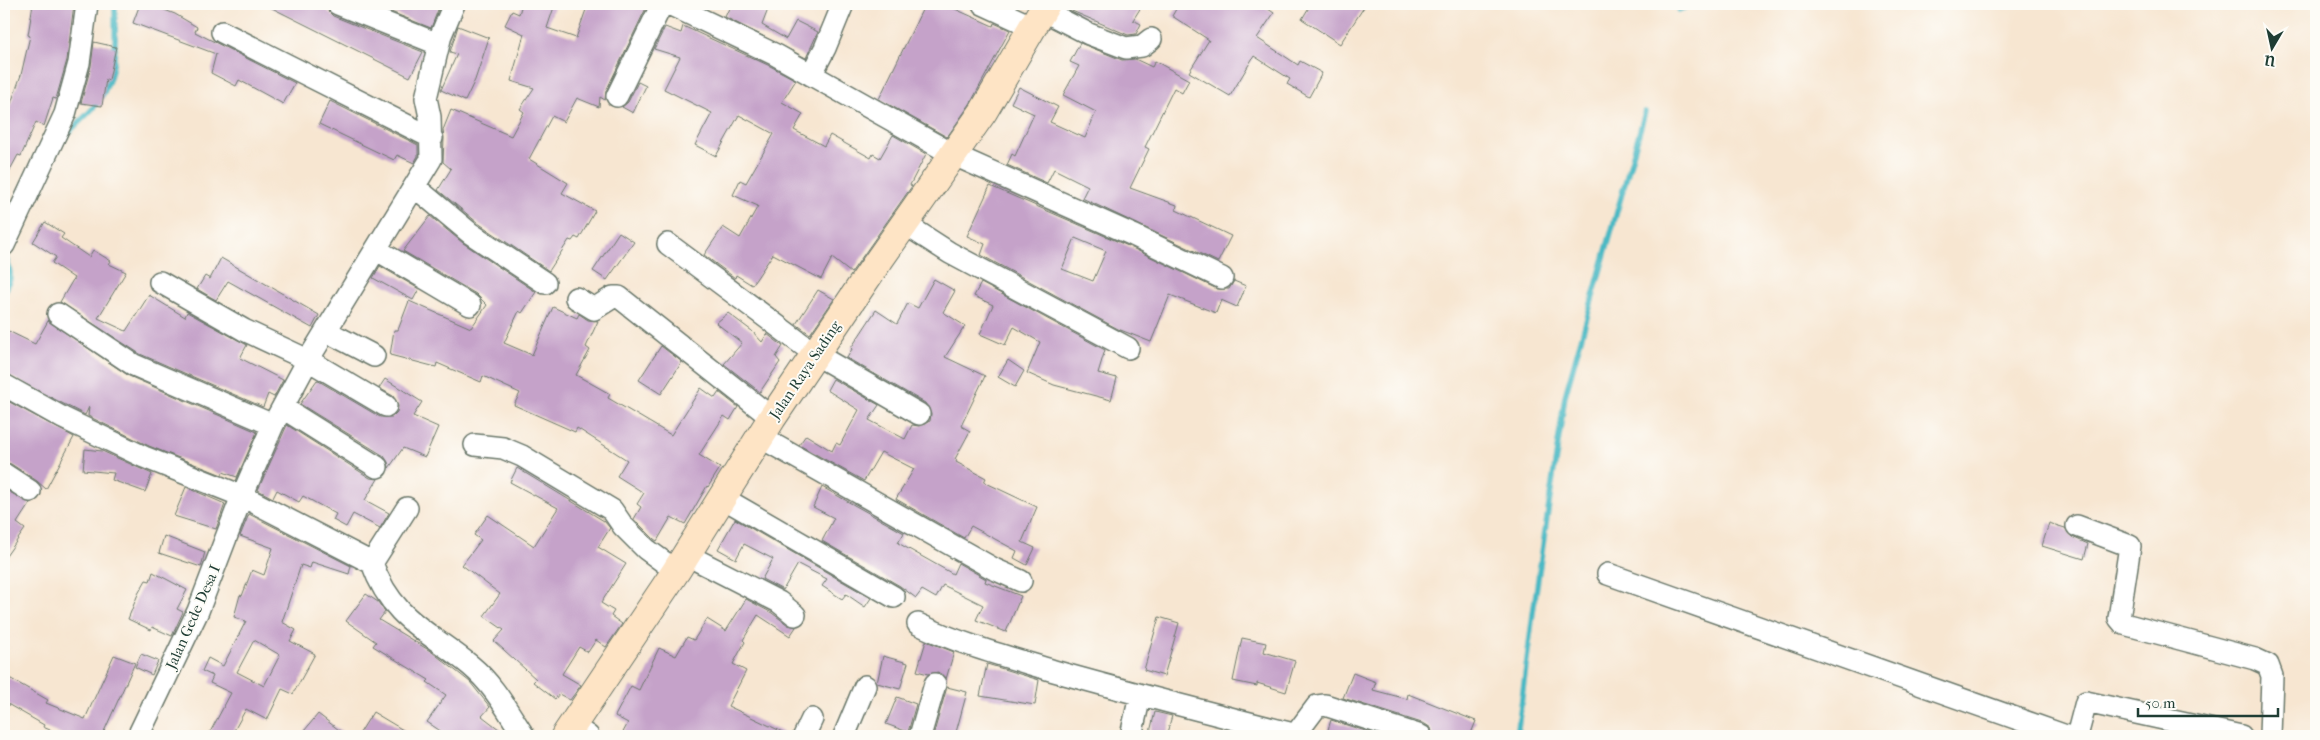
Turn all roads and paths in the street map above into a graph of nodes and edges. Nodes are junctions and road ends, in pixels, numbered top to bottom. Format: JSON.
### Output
{"nodes":[{"id":1,"x":87,"y":4,"type":"edge"},
{"id":2,"x":338,"y":4,"type":"edge"},
{"id":3,"x":454,"y":4,"type":"edge"},
{"id":4,"x":662,"y":4,"type":"edge"},
{"id":5,"x":668,"y":4,"type":"edge"},
{"id":6,"x":843,"y":4,"type":"edge"},
{"id":7,"x":983,"y":4,"type":"edge"},
{"id":8,"x":1040,"y":14,"type":"edge"},
{"id":9,"x":222,"y":32,"type":"dead end"},
{"id":10,"x":1151,"y":38,"type":"dead end"},
{"id":11,"x":438,"y":44,"type":"junction"},
{"id":12,"x":811,"y":75,"type":"junction"},
{"id":13,"x":617,"y":96,"type":"dead end"},
{"id":14,"x":432,"y":138,"type":"junction"},
{"id":15,"x":954,"y":155,"type":"junction"},
{"id":16,"x":414,"y":187,"type":"junction"},
{"id":17,"x":905,"y":224,"type":"junction"},
{"id":18,"x":668,"y":244,"type":"dead end"},
{"id":19,"x":4,"y":245,"type":"edge"},
{"id":20,"x":377,"y":250,"type":"junction"},
{"id":21,"x":1222,"y":278,"type":"dead end"},
{"id":22,"x":160,"y":282,"type":"dead end"},
{"id":23,"x":545,"y":284,"type":"dead end"},
{"id":24,"x":576,"y":298,"type":"dead end"},
{"id":25,"x":470,"y":305,"type":"dead end"},
{"id":26,"x":58,"y":314,"type":"dead end"},
{"id":27,"x":326,"y":330,"type":"junction"},
{"id":28,"x":1128,"y":348,"type":"dead end"},
{"id":29,"x":815,"y":354,"type":"junction"},
{"id":30,"x":374,"y":356,"type":"dead end"},
{"id":31,"x":308,"y":360,"type":"junction"},
{"id":32,"x":4,"y":385,"type":"edge"},
{"id":33,"x":386,"y":406,"type":"dead end"},
{"id":34,"x":919,"y":414,"type":"dead end"},
{"id":35,"x":278,"y":416,"type":"junction"},
{"id":36,"x":766,"y":428,"type":"junction"},
{"id":37,"x":475,"y":445,"type":"dead end"},
{"id":38,"x":377,"y":467,"type":"dead end"},
{"id":39,"x":4,"y":474,"type":"edge"},
{"id":40,"x":30,"y":491,"type":"dead end"},
{"id":41,"x":242,"y":496,"type":"junction"},
{"id":42,"x":723,"y":498,"type":"junction"},
{"id":43,"x":407,"y":508,"type":"dead end"},
{"id":44,"x":2078,"y":526,"type":"dead end"},
{"id":45,"x":372,"y":563,"type":"junction"},
{"id":46,"x":682,"y":563,"type":"junction"},
{"id":47,"x":1608,"y":574,"type":"dead end"},
{"id":48,"x":1021,"y":581,"type":"dead end"},
{"id":49,"x":894,"y":597,"type":"dead end"},
{"id":50,"x":796,"y":615,"type":"dead end"},
{"id":51,"x":918,"y":624,"type":"dead end"},
{"id":52,"x":935,"y":684,"type":"dead end"},
{"id":53,"x":865,"y":686,"type":"dead end"},
{"id":54,"x":1140,"y":696,"type":"junction"},
{"id":55,"x":575,"y":733,"type":"edge"},
{"id":56,"x":138,"y":736,"type":"edge"},
{"id":57,"x":524,"y":736,"type":"edge"},
{"id":58,"x":844,"y":736,"type":"edge"},
{"id":59,"x":920,"y":736,"type":"edge"},
{"id":60,"x":1131,"y":736,"type":"edge"},
{"id":61,"x":1421,"y":736,"type":"edge"},
{"id":62,"x":2066,"y":736,"type":"edge"},
{"id":63,"x":2077,"y":736,"type":"edge"},
{"id":64,"x":2241,"y":736,"type":"edge"},
{"id":65,"x":2270,"y":736,"type":"edge"}],
"edges":[{"from":1,"to":19,"type":"street"},
{"from":2,"to":11,"type":"street"},
{"from":3,"to":11,"type":"street","name":"Jalan Gede Desa I"},
{"from":4,"to":13,"type":"street"},
{"from":5,"to":12,"type":"street"},
{"from":6,"to":12,"type":"street"},
{"from":7,"to":8,"type":"street"},
{"from":8,"to":10,"type":"street"},
{"from":8,"to":15,"type":"street","name":"Jalan Raya Sading"},
{"from":9,"to":14,"type":"street"},
{"from":11,"to":14,"type":"street","name":"Jalan Gede Desa I"},
{"from":12,"to":15,"type":"street"},
{"from":14,"to":16,"type":"street","name":"Jalan Gede Desa I"},
{"from":15,"to":17,"type":"street","name":"Jalan Raya Sading"},
{"from":15,"to":21,"type":"street"},
{"from":16,"to":20,"type":"street","name":"Jalan Gede Desa I"},
{"from":16,"to":23,"type":"street"},
{"from":17,"to":28,"type":"street"},
{"from":17,"to":29,"type":"street","name":"Jalan Raya Sading"},
{"from":18,"to":29,"type":"street"},
{"from":20,"to":25,"type":"street"},
{"from":20,"to":27,"type":"street","name":"Jalan Gede Desa I"},
{"from":22,"to":31,"type":"street"},
{"from":24,"to":36,"type":"street"},
{"from":26,"to":35,"type":"street"},
{"from":27,"to":30,"type":"street"},
{"from":27,"to":31,"type":"street","name":"Jalan Gede Desa I"},
{"from":29,"to":34,"type":"street"},
{"from":29,"to":36,"type":"street","name":"Jalan Raya Sading"},
{"from":31,"to":33,"type":"street"},
{"from":31,"to":35,"type":"street","name":"Jalan Gede Desa I"},
{"from":32,"to":41,"type":"street"},
{"from":35,"to":38,"type":"street"},
{"from":35,"to":41,"type":"street","name":"Jalan Gede Desa I"},
{"from":36,"to":42,"type":"street","name":"Jalan Raya Sading"},
{"from":36,"to":48,"type":"street"},
{"from":37,"to":46,"type":"street"},
{"from":39,"to":40,"type":"street"},
{"from":41,"to":45,"type":"street"},
{"from":41,"to":56,"type":"street","name":"Jalan Gede Desa I"},
{"from":42,"to":46,"type":"street","name":"Jalan Raya Sading"},
{"from":42,"to":49,"type":"street"},
{"from":43,"to":45,"type":"street"},
{"from":44,"to":65,"type":"street"},
{"from":45,"to":57,"type":"street"},
{"from":46,"to":50,"type":"street"},
{"from":46,"to":55,"type":"street","name":"Jalan Raya Sading"},
{"from":47,"to":62,"type":"street"},
{"from":51,"to":54,"type":"street"},
{"from":52,"to":59,"type":"street"},
{"from":53,"to":58,"type":"street"},
{"from":54,"to":60,"type":"street"},
{"from":54,"to":61,"type":"street"},
{"from":63,"to":64,"type":"street"}]}
